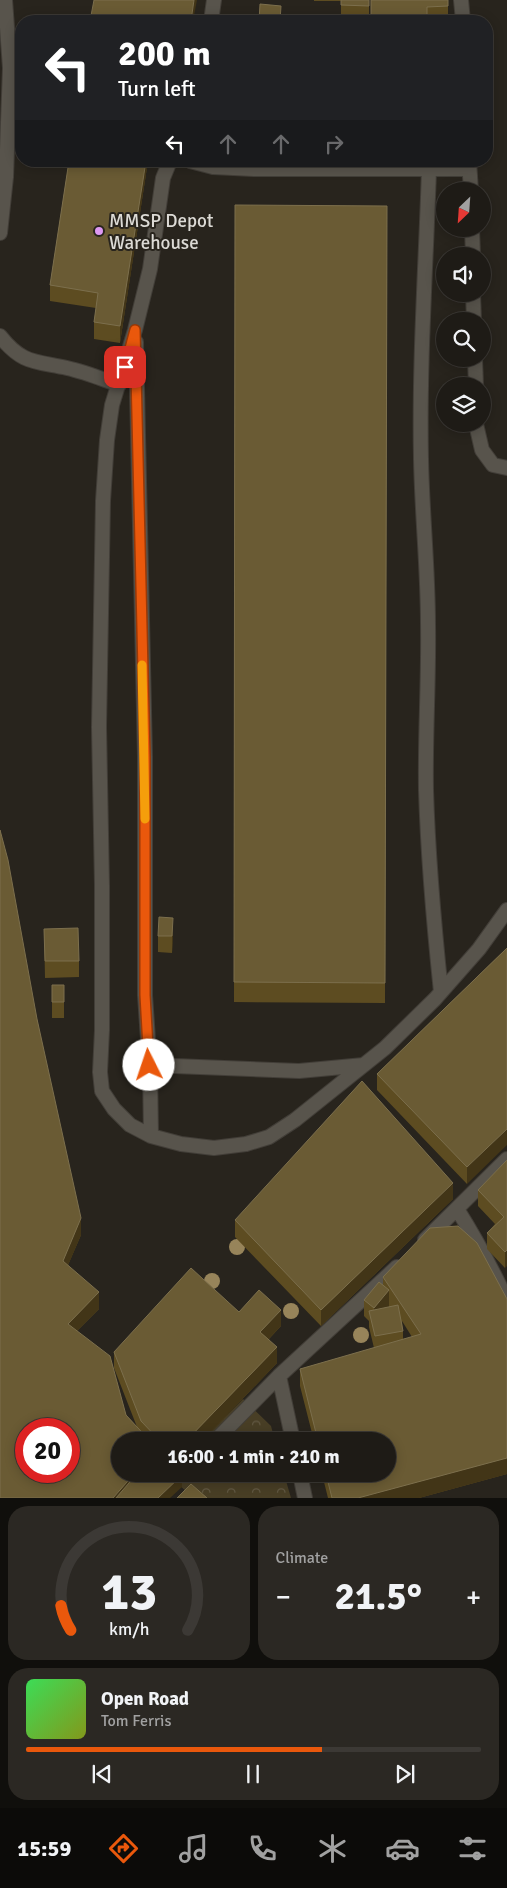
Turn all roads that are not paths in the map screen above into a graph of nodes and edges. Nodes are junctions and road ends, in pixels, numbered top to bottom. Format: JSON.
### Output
{"nodes":[{"id":1,"x":5,"y":0,"type":"edge"},
{"id":2,"x":214,"y":0,"type":"edge"},
{"id":3,"x":461,"y":0,"type":"edge"},
{"id":4,"x":212,"y":15,"type":"edge"},
{"id":5,"x":462,"y":15,"type":"edge"},
{"id":6,"x":168,"y":167,"type":"edge"},
{"id":7,"x":213,"y":167,"type":"edge"},
{"id":8,"x":309,"y":167,"type":"edge"},
{"id":9,"x":387,"y":167,"type":"edge"},
{"id":10,"x":449,"y":167,"type":"edge"},
{"id":11,"x":469,"y":167,"type":"edge"},
{"id":12,"x":429,"y":169,"type":"junction"},
{"id":13,"x":470,"y":182,"type":"edge"},
{"id":14,"x":0,"y":233,"type":"edge"},
{"id":15,"x":135,"y":330,"type":"junction"},
{"id":16,"x":0,"y":336,"type":"edge"},
{"id":17,"x":119,"y":385,"type":"junction"},
{"id":18,"x":478,"y":432,"type":"edge"},
{"id":19,"x":507,"y":468,"type":"edge"},
{"id":20,"x":507,"y":910,"type":"edge"},
{"id":21,"x":441,"y":992,"type":"junction"},
{"id":22,"x":149,"y":1065,"type":"junction"},
{"id":23,"x":364,"y":1065,"type":"junction"},
{"id":24,"x":151,"y":1136,"type":"junction"},
{"id":25,"x":507,"y":1159,"type":"edge"},
{"id":26,"x":457,"y":1209,"type":"junction"},
{"id":27,"x":507,"y":1301,"type":"edge"},
{"id":28,"x":278,"y":1376,"type":"junction"},
{"id":29,"x":224,"y":1432,"type":"edge"},
{"id":30,"x":290,"y":1432,"type":"edge"},
{"id":31,"x":302,"y":1482,"type":"edge"},
{"id":32,"x":305,"y":1498,"type":"edge"}],
"edges":[{"from":1,"to":14,"type":"lane"},
{"from":2,"to":4,"type":"lane"},
{"from":3,"to":5,"type":"lane"},
{"from":6,"to":15,"type":"lane"},
{"from":7,"to":8,"type":"lane"},
{"from":9,"to":12,"type":"lane"},
{"from":10,"to":12,"type":"lane"},
{"from":11,"to":13,"type":"lane"},
{"from":12,"to":21,"type":"lane"},
{"from":15,"to":17,"type":"lane"},
{"from":15,"to":22,"type":"lane"},
{"from":16,"to":17,"type":"lane"},
{"from":17,"to":24,"type":"lane"},
{"from":18,"to":19,"type":"lane"},
{"from":20,"to":21,"type":"lane"},
{"from":21,"to":23,"type":"lane"},
{"from":22,"to":23,"type":"lane"},
{"from":22,"to":24,"type":"lane"},
{"from":23,"to":24,"type":"lane"},
{"from":25,"to":26,"type":"lane"},
{"from":26,"to":27,"type":"lane"},
{"from":26,"to":28,"type":"lane"},
{"from":28,"to":29,"type":"lane"},
{"from":28,"to":30,"type":"lane"},
{"from":31,"to":32,"type":"lane"}]}
